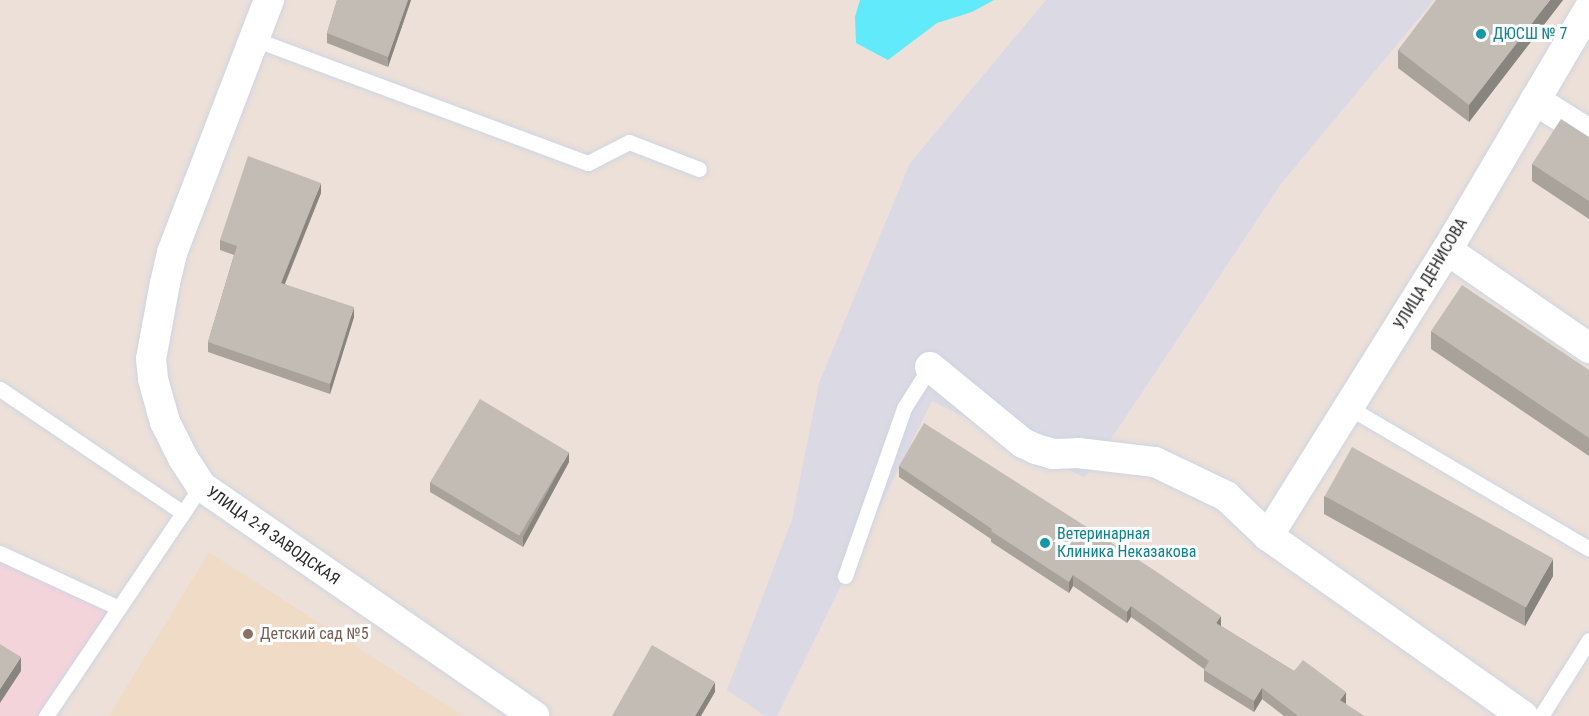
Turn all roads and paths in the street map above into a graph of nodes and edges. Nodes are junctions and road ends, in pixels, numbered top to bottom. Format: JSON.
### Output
{"nodes":[{"id":1,"x":269,"y":0,"type":"edge"},
{"id":2,"x":1589,"y":9,"type":"edge"},
{"id":3,"x":254,"y":39,"type":"junction"},
{"id":4,"x":1535,"y":100,"type":"junction"},
{"id":5,"x":1589,"y":134,"type":"edge"},
{"id":6,"x":699,"y":169,"type":"dead end"},
{"id":7,"x":1447,"y":250,"type":"junction"},
{"id":8,"x":1589,"y":348,"type":"edge"},
{"id":9,"x":930,"y":367,"type":"joint"},
{"id":10,"x":0,"y":389,"type":"edge"},
{"id":11,"x":1350,"y":408,"type":"junction"},
{"id":12,"x":201,"y":486,"type":"junction"},
{"id":13,"x":183,"y":513,"type":"junction"},
{"id":14,"x":1268,"y":536,"type":"junction"},
{"id":15,"x":1589,"y":549,"type":"edge"},
{"id":16,"x":0,"y":553,"type":"edge"},
{"id":17,"x":844,"y":576,"type":"dead end"},
{"id":18,"x":119,"y":608,"type":"junction"},
{"id":19,"x":1589,"y":640,"type":"edge"},
{"id":20,"x":46,"y":716,"type":"edge"},
{"id":21,"x":534,"y":716,"type":"edge"},
{"id":22,"x":1523,"y":716,"type":"edge"},
{"id":23,"x":1541,"y":716,"type":"edge"}],
"edges":[{"from":1,"to":3,"type":"street","name":"УЛИЦА 2-Я ЗАВОДСКАЯ"},
{"from":2,"to":4,"type":"street","name":"УЛИЦА ДЕНИСОВА"},
{"from":3,"to":6,"type":"lane"},
{"from":3,"to":12,"type":"street","name":"УЛИЦА 2-Я ЗАВОДСКАЯ"},
{"from":4,"to":5,"type":"street"},
{"from":4,"to":7,"type":"street","name":"УЛИЦА ДЕНИСОВА"},
{"from":7,"to":8,"type":"street"},
{"from":7,"to":11,"type":"street","name":"УЛИЦА ДЕНИСОВА"},
{"from":9,"to":14,"type":"street"},
{"from":9,"to":17,"type":"lane"},
{"from":10,"to":13,"type":"lane"},
{"from":11,"to":14,"type":"street","name":"УЛИЦА ДЕНИСОВА"},
{"from":11,"to":15,"type":"lane"},
{"from":12,"to":13,"type":"lane"},
{"from":12,"to":21,"type":"street","name":"УЛИЦА 2-Я ЗАВОДСКАЯ"},
{"from":13,"to":18,"type":"lane"},
{"from":14,"to":22,"type":"street"},
{"from":16,"to":18,"type":"lane"},
{"from":18,"to":20,"type":"lane"},
{"from":19,"to":23,"type":"lane"}]}
